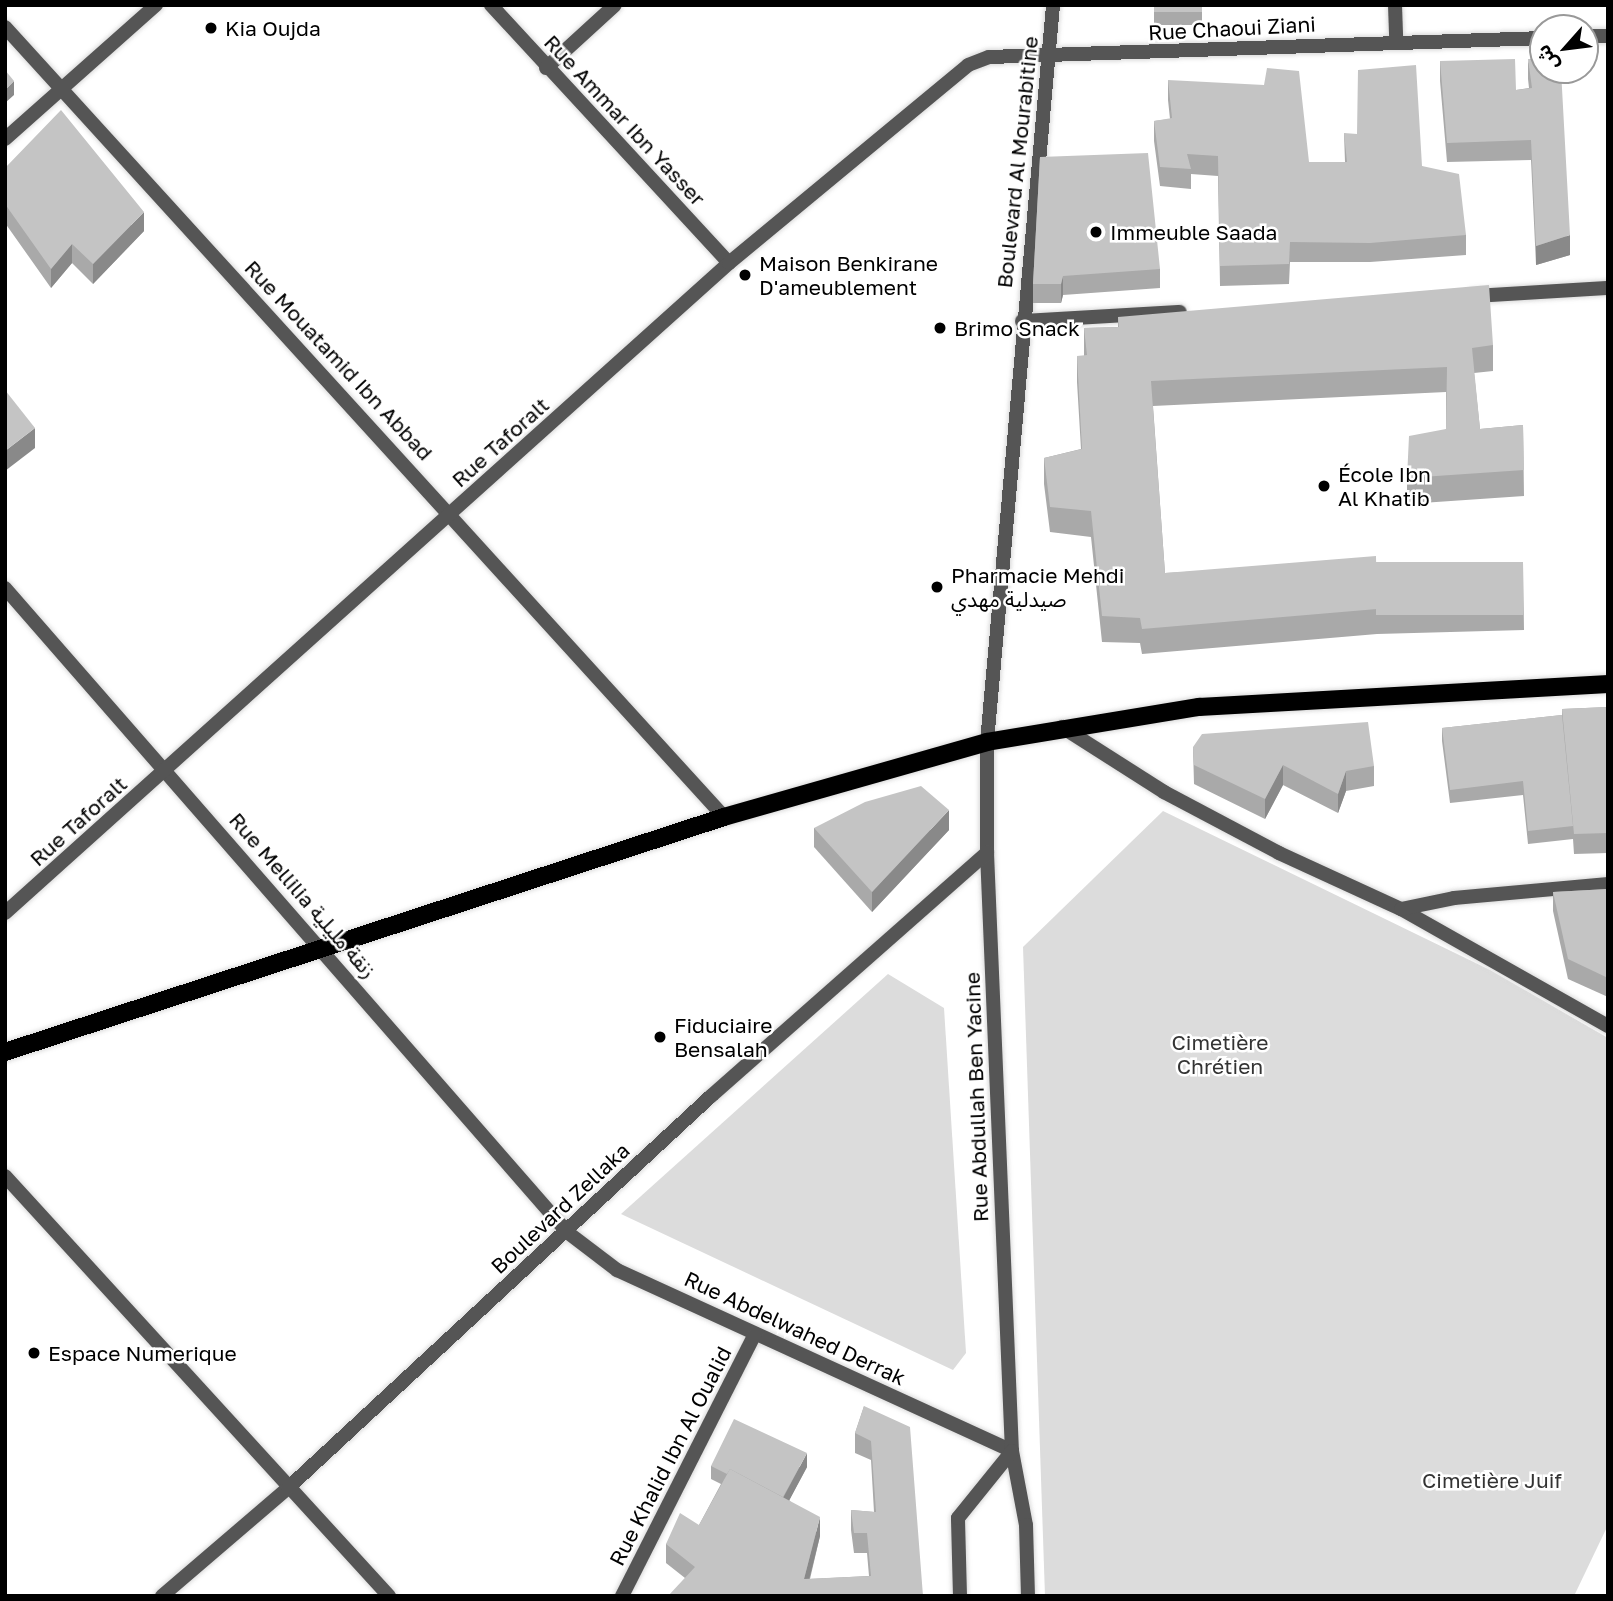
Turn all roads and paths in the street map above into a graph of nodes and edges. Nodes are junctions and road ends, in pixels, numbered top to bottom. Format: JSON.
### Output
{"nodes":[{"id":1,"x":156,"y":5,"type":"edge"},
{"id":2,"x":491,"y":5,"type":"edge"},
{"id":3,"x":615,"y":5,"type":"edge"},
{"id":4,"x":1053,"y":5,"type":"edge"},
{"id":5,"x":1395,"y":5,"type":"edge"},
{"id":6,"x":5,"y":27,"type":"edge"},
{"id":7,"x":1529,"y":38,"type":"edge"},
{"id":8,"x":1396,"y":42,"type":"junction"},
{"id":9,"x":1048,"y":57,"type":"junction"},
{"id":10,"x":546,"y":68,"type":"junction"},
{"id":11,"x":62,"y":89,"type":"junction"},
{"id":12,"x":5,"y":139,"type":"edge"},
{"id":13,"x":729,"y":263,"type":"junction"},
{"id":14,"x":1608,"y":288,"type":"edge"},
{"id":15,"x":1454,"y":297,"type":"edge"},
{"id":16,"x":1203,"y":311,"type":"edge"},
{"id":17,"x":1022,"y":321,"type":"junction"},
{"id":18,"x":452,"y":514,"type":"junction"},
{"id":19,"x":5,"y":588,"type":"edge"},
{"id":20,"x":1608,"y":684,"type":"edge"},
{"id":21,"x":1062,"y":727,"type":"junction"},
{"id":22,"x":987,"y":741,"type":"junction"},
{"id":23,"x":166,"y":771,"type":"junction"},
{"id":24,"x":724,"y":817,"type":"junction"},
{"id":25,"x":987,"y":853,"type":"junction"},
{"id":26,"x":1608,"y":884,"type":"edge"},
{"id":27,"x":1401,"y":909,"type":"junction"},
{"id":28,"x":5,"y":913,"type":"edge"},
{"id":29,"x":322,"y":948,"type":"junction"},
{"id":30,"x":1608,"y":1026,"type":"edge"},
{"id":31,"x":5,"y":1052,"type":"edge"},
{"id":32,"x":5,"y":1176,"type":"edge"},
{"id":33,"x":567,"y":1231,"type":"junction"},
{"id":34,"x":755,"y":1334,"type":"junction"},
{"id":35,"x":1013,"y":1451,"type":"junction"},
{"id":36,"x":288,"y":1488,"type":"junction"},
{"id":37,"x":162,"y":1596,"type":"edge"},
{"id":38,"x":389,"y":1596,"type":"edge"},
{"id":39,"x":622,"y":1596,"type":"edge"},
{"id":40,"x":960,"y":1596,"type":"edge"},
{"id":41,"x":1028,"y":1596,"type":"edge"}],
"edges":[{"from":1,"to":11,"type":"street"},
{"from":2,"to":10,"type":"street","name":"Rue Ammar Ibn Yasser"},
{"from":3,"to":10,"type":"street"},
{"from":4,"to":9,"type":"street","name":"Boulevard Al Mourabitine"},
{"from":5,"to":8,"type":"street"},
{"from":6,"to":11,"type":"street","name":"Rue Mouatamid Ibn Abbad"},
{"from":7,"to":8,"type":"street","name":"Rue Chaoui Ziani"},
{"from":8,"to":9,"type":"street","name":"Rue Chaoui Ziani"},
{"from":9,"to":13,"type":"street","name":"Rue Taforalt"},
{"from":9,"to":17,"type":"street","name":"Boulevard Al Mourabitine"},
{"from":10,"to":13,"type":"street","name":"Rue Ammar Ibn Yasser"},
{"from":11,"to":12,"type":"street"},
{"from":11,"to":18,"type":"street","name":"Rue Mouatamid Ibn Abbad"},
{"from":13,"to":18,"type":"street","name":"Rue Taforalt"},
{"from":14,"to":15,"type":"street"},
{"from":16,"to":17,"type":"street"},
{"from":17,"to":22,"type":"street","name":"Boulevard Al Mourabitine"},
{"from":18,"to":23,"type":"street","name":"Rue Taforalt"},
{"from":18,"to":24,"type":"street","name":"Rue Mouatamid Ibn Abbad"},
{"from":19,"to":23,"type":"street","name":"Rue Mellilia زنقة مليلية"},
{"from":20,"to":21,"type":"main road"},
{"from":21,"to":22,"type":"main road"},
{"from":21,"to":27,"type":"street"},
{"from":22,"to":24,"type":"main road"},
{"from":22,"to":25,"type":"street","name":"Rue Abdullah Ben Yacine"},
{"from":23,"to":28,"type":"street","name":"Rue Taforalt"},
{"from":23,"to":29,"type":"street","name":"Rue Mellilia زنقة مليلية"},
{"from":24,"to":29,"type":"main road"},
{"from":25,"to":33,"type":"street","name":"Boulevard Zellaka"},
{"from":25,"to":35,"type":"street","name":"Rue Abdullah Ben Yacine"},
{"from":26,"to":27,"type":"street"},
{"from":27,"to":30,"type":"street"},
{"from":29,"to":31,"type":"main road"},
{"from":29,"to":33,"type":"street","name":"Rue Mellilia زنقة مليلية"},
{"from":32,"to":36,"type":"street"},
{"from":33,"to":34,"type":"street","name":"Rue Abdelwahed Derrak"},
{"from":33,"to":36,"type":"street","name":"Boulevard Zellaka"},
{"from":34,"to":35,"type":"street","name":"Rue Abdelwahed Derrak"},
{"from":34,"to":39,"type":"street","name":"Rue Khalid Ibn Al Oualid"},
{"from":35,"to":40,"type":"street"},
{"from":35,"to":41,"type":"street","name":"Rue Abdullah Ben Yacine"},
{"from":36,"to":37,"type":"street","name":"Boulevard Zellaka"},
{"from":36,"to":38,"type":"street"}]}
